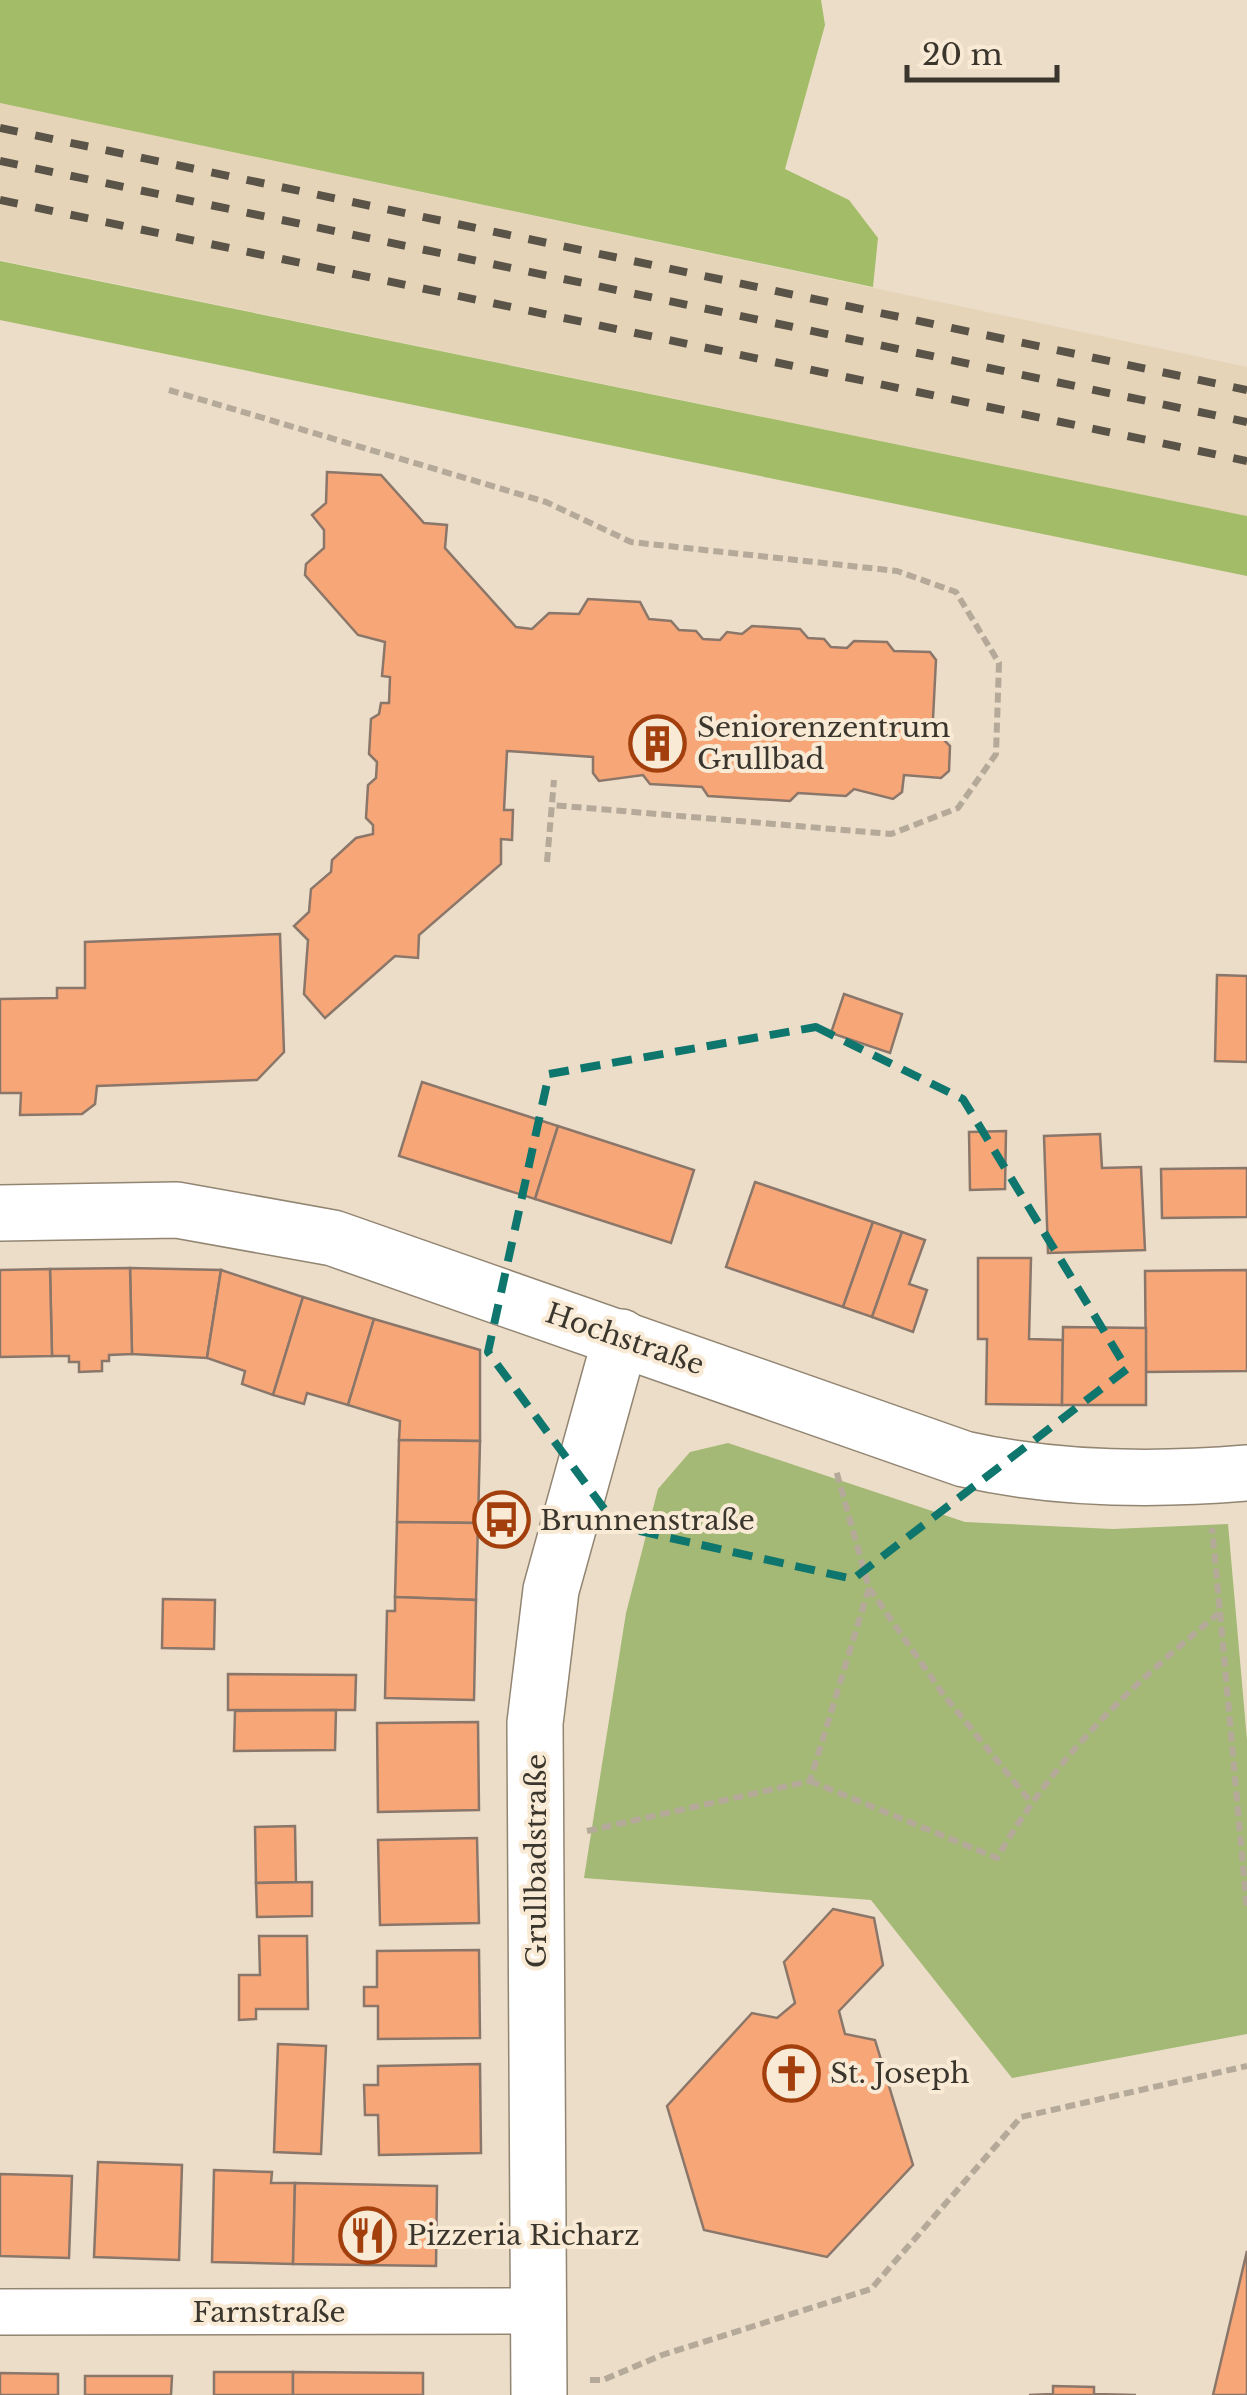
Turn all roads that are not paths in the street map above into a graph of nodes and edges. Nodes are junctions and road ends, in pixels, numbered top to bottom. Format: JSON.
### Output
{"nodes":[{"id":1,"x":0,"y":1213,"type":"edge"},
{"id":2,"x":620,"y":1337,"type":"junction"},
{"id":3,"x":1227,"y":1475,"type":"edge"},
{"id":4,"x":0,"y":2312,"type":"edge"},
{"id":5,"x":537,"y":2312,"type":"junction"},
{"id":6,"x":539,"y":2387,"type":"edge"}],
"edges":[{"from":1,"to":2,"type":"street","name":"Hochstraße"},
{"from":2,"to":3,"type":"street","name":"Hochstraße"},
{"from":2,"to":5,"type":"street","name":"Grullbadstraße"},
{"from":4,"to":5,"type":"street","name":"Farnstraße"},
{"from":5,"to":6,"type":"street","name":"Grullbadstraße"}]}
